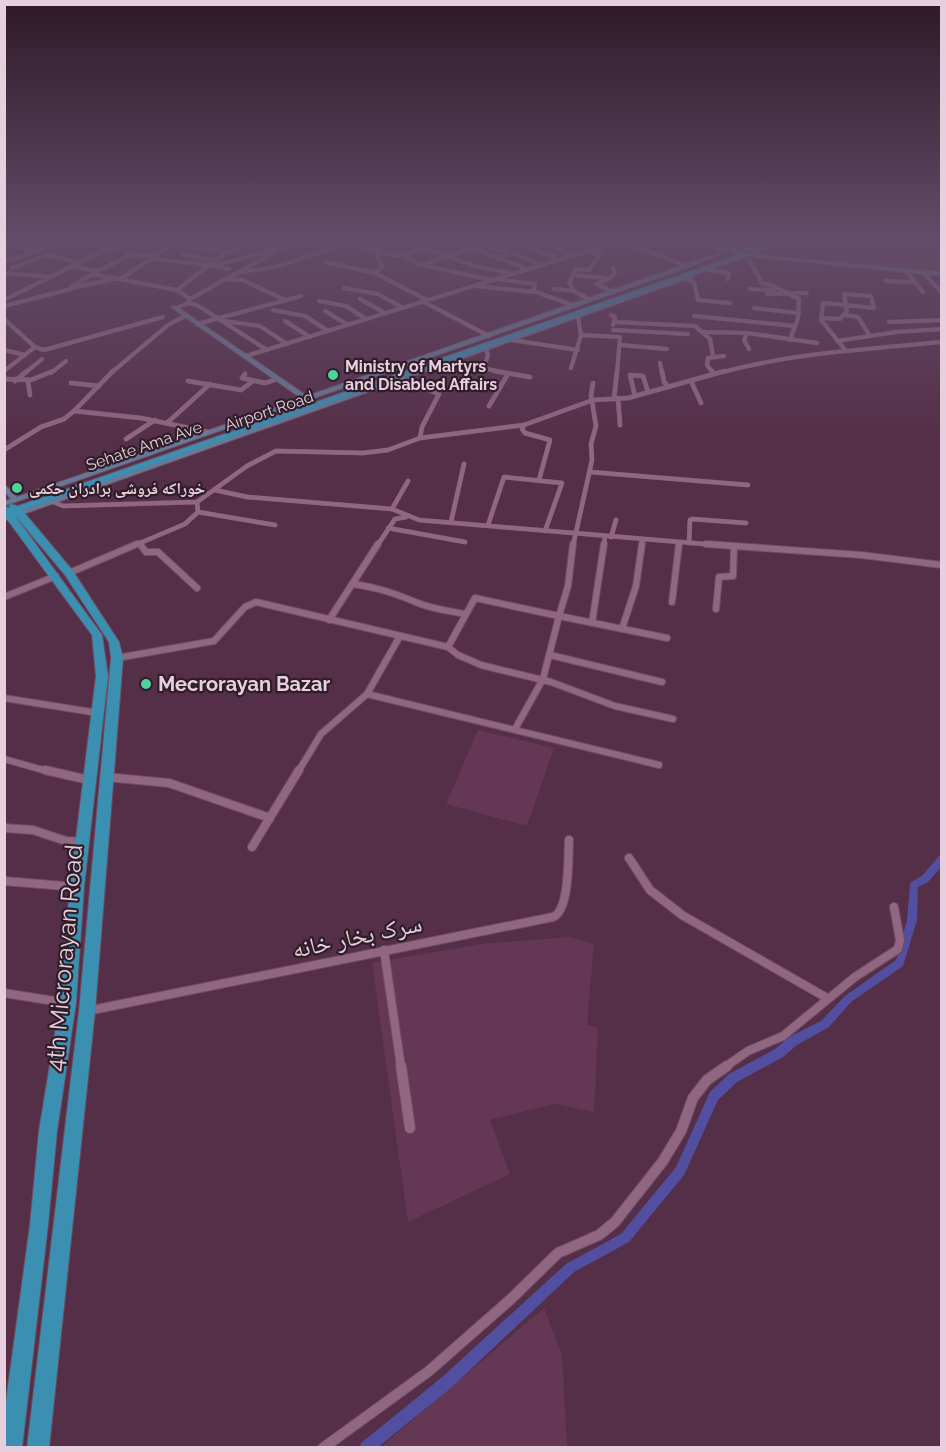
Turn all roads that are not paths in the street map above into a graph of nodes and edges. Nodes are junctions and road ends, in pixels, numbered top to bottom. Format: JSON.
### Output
{"nodes":[{"id":1,"x":175,"y":308,"type":"edge"},
{"id":2,"x":201,"y":308,"type":"edge"},
{"id":3,"x":259,"y":308,"type":"edge"},
{"id":4,"x":349,"y":308,"type":"edge"},
{"id":5,"x":376,"y":308,"type":"edge"},
{"id":6,"x":403,"y":308,"type":"edge"},
{"id":7,"x":437,"y":308,"type":"edge"},
{"id":8,"x":570,"y":308,"type":"edge"},
{"id":9,"x":581,"y":308,"type":"edge"},
{"id":10,"x":591,"y":308,"type":"edge"},
{"id":11,"x":603,"y":308,"type":"edge"},
{"id":12,"x":754,"y":308,"type":"dead end"},
{"id":13,"x":799,"y":308,"type":"edge"},
{"id":14,"x":823,"y":308,"type":"edge"},
{"id":15,"x":847,"y":308,"type":"edge"},
{"id":16,"x":273,"y":310,"type":"dead end"},
{"id":17,"x":325,"y":311,"type":"dead end"},
{"id":18,"x":385,"y":313,"type":"junction"},
{"id":19,"x":799,"y":313,"type":"junction"},
{"id":20,"x":611,"y":315,"type":"dead end"},
{"id":21,"x":845,"y":315,"type":"junction"},
{"id":22,"x":185,"y":316,"type":"junction"},
{"id":23,"x":694,"y":316,"type":"dead end"},
{"id":24,"x":163,"y":317,"type":"dead end"},
{"id":25,"x":578,"y":317,"type":"junction"},
{"id":26,"x":822,"y":318,"type":"junction"},
{"id":27,"x":4,"y":319,"type":"edge"},
{"id":28,"x":366,"y":319,"type":"junction"},
{"id":29,"x":218,"y":320,"type":"junction"},
{"id":30,"x":942,"y":320,"type":"edge"},
{"id":31,"x":285,"y":321,"type":"dead end"},
{"id":32,"x":615,"y":322,"type":"junction"},
{"id":33,"x":889,"y":322,"type":"dead end"},
{"id":34,"x":915,"y":322,"type":"junction"},
{"id":35,"x":197,"y":324,"type":"junction"},
{"id":36,"x":348,"y":325,"type":"junction"},
{"id":37,"x":795,"y":326,"type":"junction"},
{"id":38,"x":942,"y":329,"type":"edge"},
{"id":39,"x":613,"y":330,"type":"junction"},
{"id":40,"x":328,"y":331,"type":"junction"},
{"id":41,"x":921,"y":331,"type":"junction"},
{"id":42,"x":700,"y":332,"type":"junction"},
{"id":43,"x":747,"y":333,"type":"junction"},
{"id":44,"x":688,"y":334,"type":"dead end"},
{"id":45,"x":580,"y":335,"type":"junction"},
{"id":46,"x":310,"y":336,"type":"junction"},
{"id":47,"x":489,"y":336,"type":"junction"},
{"id":48,"x":870,"y":336,"type":"junction"},
{"id":49,"x":612,"y":337,"type":"junction"},
{"id":50,"x":512,"y":340,"type":"junction"},
{"id":51,"x":790,"y":340,"type":"junction"},
{"id":52,"x":837,"y":341,"type":"junction"},
{"id":53,"x":817,"y":343,"type":"dead end"},
{"id":54,"x":940,"y":343,"type":"edge"},
{"id":55,"x":287,"y":344,"type":"junction"},
{"id":56,"x":620,"y":345,"type":"junction"},
{"id":57,"x":35,"y":347,"type":"junction"},
{"id":58,"x":486,"y":349,"type":"junction"},
{"id":59,"x":667,"y":349,"type":"dead end"},
{"id":60,"x":749,"y":349,"type":"dead end"},
{"id":61,"x":4,"y":350,"type":"edge"},
{"id":62,"x":267,"y":350,"type":"junction"},
{"id":63,"x":578,"y":350,"type":"junction"},
{"id":64,"x":846,"y":351,"type":"junction"},
{"id":65,"x":25,"y":355,"type":"junction"},
{"id":66,"x":246,"y":356,"type":"junction"},
{"id":67,"x":713,"y":356,"type":"junction"},
{"id":68,"x":724,"y":356,"type":"dead end"},
{"id":69,"x":42,"y":359,"type":"dead end"},
{"id":70,"x":66,"y":361,"type":"dead end"},
{"id":71,"x":660,"y":363,"type":"dead end"},
{"id":72,"x":570,"y":368,"type":"dead end"},
{"id":73,"x":4,"y":371,"type":"edge"},
{"id":74,"x":244,"y":374,"type":"dead end"},
{"id":75,"x":508,"y":374,"type":"junction"},
{"id":76,"x":714,"y":374,"type":"junction"},
{"id":77,"x":530,"y":377,"type":"dead end"},
{"id":78,"x":4,"y":379,"type":"edge"},
{"id":79,"x":277,"y":379,"type":"junction"},
{"id":80,"x":401,"y":379,"type":"junction"},
{"id":81,"x":15,"y":381,"type":"junction"},
{"id":82,"x":188,"y":381,"type":"dead end"},
{"id":83,"x":253,"y":381,"type":"junction"},
{"id":84,"x":691,"y":381,"type":"junction"},
{"id":85,"x":28,"y":382,"type":"junction"},
{"id":86,"x":71,"y":383,"type":"dead end"},
{"id":87,"x":592,"y":383,"type":"dead end"},
{"id":88,"x":210,"y":384,"type":"junction"},
{"id":89,"x":99,"y":386,"type":"junction"},
{"id":90,"x":669,"y":387,"type":"junction"},
{"id":91,"x":648,"y":392,"type":"junction"},
{"id":92,"x":30,"y":395,"type":"dead end"},
{"id":93,"x":635,"y":396,"type":"junction"},
{"id":94,"x":305,"y":398,"type":"junction"},
{"id":95,"x":616,"y":399,"type":"junction"},
{"id":96,"x":593,"y":400,"type":"junction"},
{"id":97,"x":700,"y":403,"type":"dead end"},
{"id":98,"x":489,"y":405,"type":"dead end"},
{"id":99,"x":74,"y":411,"type":"junction"},
{"id":100,"x":155,"y":420,"type":"junction"},
{"id":101,"x":167,"y":423,"type":"junction"},
{"id":102,"x":524,"y":425,"type":"junction"},
{"id":103,"x":620,"y":425,"type":"dead end"},
{"id":104,"x":208,"y":432,"type":"junction"},
{"id":105,"x":420,"y":438,"type":"junction"},
{"id":106,"x":126,"y":439,"type":"dead end"},
{"id":107,"x":4,"y":450,"type":"edge"},
{"id":108,"x":464,"y":464,"type":"dead end"},
{"id":109,"x":590,"y":472,"type":"junction"},
{"id":110,"x":540,"y":480,"type":"junction"},
{"id":111,"x":408,"y":481,"type":"dead end"},
{"id":112,"x":748,"y":485,"type":"dead end"},
{"id":113,"x":4,"y":486,"type":"edge"},
{"id":114,"x":215,"y":490,"type":"junction"},
{"id":115,"x":54,"y":502,"type":"junction"},
{"id":116,"x":197,"y":502,"type":"junction"},
{"id":117,"x":9,"y":509,"type":"edge"},
{"id":118,"x":392,"y":509,"type":"junction"},
{"id":119,"x":198,"y":512,"type":"junction"},
{"id":120,"x":408,"y":517,"type":"junction"},
{"id":121,"x":616,"y":520,"type":"dead end"},
{"id":122,"x":451,"y":522,"type":"junction"},
{"id":123,"x":746,"y":523,"type":"dead end"},
{"id":124,"x":275,"y":525,"type":"dead end"},
{"id":125,"x":488,"y":525,"type":"junction"},
{"id":126,"x":388,"y":528,"type":"junction"},
{"id":127,"x":545,"y":531,"type":"junction"},
{"id":128,"x":575,"y":532,"type":"junction"},
{"id":129,"x":608,"y":536,"type":"junction"},
{"id":130,"x":642,"y":540,"type":"junction"},
{"id":131,"x":465,"y":542,"type":"dead end"},
{"id":132,"x":679,"y":543,"type":"junction"},
{"id":133,"x":689,"y":543,"type":"junction"},
{"id":134,"x":140,"y":544,"type":"junction"},
{"id":135,"x":734,"y":547,"type":"junction"},
{"id":136,"x":942,"y":565,"type":"edge"},
{"id":137,"x":62,"y":575,"type":"junction"},
{"id":138,"x":353,"y":584,"type":"junction"},
{"id":139,"x":197,"y":588,"type":"dead end"},
{"id":140,"x":4,"y":597,"type":"edge"},
{"id":141,"x":672,"y":602,"type":"dead end"},
{"id":142,"x":716,"y":609,"type":"dead end"},
{"id":143,"x":87,"y":610,"type":"junction"},
{"id":144,"x":465,"y":614,"type":"junction"},
{"id":145,"x":559,"y":616,"type":"junction"},
{"id":146,"x":329,"y":620,"type":"junction"},
{"id":147,"x":592,"y":623,"type":"junction"},
{"id":148,"x":622,"y":629,"type":"junction"},
{"id":149,"x":400,"y":636,"type":"junction"},
{"id":150,"x":667,"y":638,"type":"dead end"},
{"id":151,"x":448,"y":647,"type":"junction"},
{"id":152,"x":550,"y":655,"type":"junction"},
{"id":153,"x":117,"y":658,"type":"junction"},
{"id":154,"x":543,"y":679,"type":"junction"},
{"id":155,"x":662,"y":682,"type":"dead end"},
{"id":156,"x":367,"y":694,"type":"junction"},
{"id":157,"x":4,"y":698,"type":"edge"},
{"id":158,"x":98,"y":713,"type":"junction"},
{"id":159,"x":673,"y":719,"type":"dead end"},
{"id":160,"x":515,"y":729,"type":"junction"},
{"id":161,"x":4,"y":759,"type":"edge"},
{"id":162,"x":659,"y":765,"type":"dead end"},
{"id":163,"x":106,"y":781,"type":"junction"},
{"id":164,"x":89,"y":784,"type":"junction"},
{"id":165,"x":270,"y":818,"type":"junction"},
{"id":166,"x":4,"y":828,"type":"edge"},
{"id":167,"x":569,"y":840,"type":"dead end"},
{"id":168,"x":83,"y":843,"type":"junction"},
{"id":169,"x":252,"y":847,"type":"dead end"},
{"id":170,"x":629,"y":858,"type":"dead end"},
{"id":171,"x":4,"y":881,"type":"edge"},
{"id":172,"x":77,"y":887,"type":"junction"},
{"id":173,"x":894,"y":907,"type":"dead end"},
{"id":174,"x":384,"y":950,"type":"junction"},
{"id":175,"x":4,"y":993,"type":"edge"},
{"id":176,"x":827,"y":998,"type":"junction"},
{"id":177,"x":68,"y":1003,"type":"junction"},
{"id":178,"x":87,"y":1011,"type":"junction"},
{"id":179,"x":410,"y":1128,"type":"dead end"},
{"id":180,"x":11,"y":1448,"type":"edge"},
{"id":181,"x":38,"y":1448,"type":"edge"},
{"id":182,"x":323,"y":1448,"type":"edge"}],
"edges":[{"from":1,"to":22,"type":"main road"},
{"from":2,"to":29,"type":"street"},
{"from":3,"to":29,"type":"street"},
{"from":4,"to":28,"type":"street"},
{"from":5,"to":18,"type":"street"},
{"from":6,"to":18,"type":"street"},
{"from":7,"to":47,"type":"street"},
{"from":8,"to":47,"type":"main road","name":"Airport Road"},
{"from":9,"to":117,"type":"main road","name":"Sehate Ama Ave"},
{"from":10,"to":117,"type":"main road","name":"Airport Road"},
{"from":11,"to":25,"type":"main road","name":"Airport Road"},
{"from":12,"to":19,"type":"street"},
{"from":13,"to":19,"type":"street"},
{"from":14,"to":26,"type":"street"},
{"from":15,"to":21,"type":"street"},
{"from":16,"to":40,"type":"street"},
{"from":17,"to":36,"type":"street"},
{"from":18,"to":28,"type":"street"},
{"from":19,"to":37,"type":"street"},
{"from":20,"to":32,"type":"street"},
{"from":21,"to":26,"type":"street"},
{"from":21,"to":48,"type":"street"},
{"from":22,"to":35,"type":"main road"},
{"from":22,"to":89,"type":"street"},
{"from":23,"to":37,"type":"street"},
{"from":24,"to":57,"type":"street"},
{"from":25,"to":45,"type":"street"},
{"from":25,"to":50,"type":"main road","name":"Airport Road"},
{"from":26,"to":52,"type":"street"},
{"from":27,"to":57,"type":"street"},
{"from":28,"to":36,"type":"street"},
{"from":29,"to":35,"type":"street"},
{"from":29,"to":55,"type":"street"},
{"from":29,"to":62,"type":"street"},
{"from":30,"to":34,"type":"street"},
{"from":31,"to":46,"type":"street"},
{"from":32,"to":39,"type":"street"},
{"from":32,"to":42,"type":"street"},
{"from":33,"to":34,"type":"street"},
{"from":34,"to":41,"type":"street"},
{"from":35,"to":66,"type":"main road"},
{"from":36,"to":40,"type":"street"},
{"from":37,"to":51,"type":"street"},
{"from":38,"to":41,"type":"street"},
{"from":39,"to":44,"type":"street"},
{"from":39,"to":49,"type":"street"},
{"from":40,"to":46,"type":"street"},
{"from":41,"to":48,"type":"street"},
{"from":42,"to":43,"type":"street"},
{"from":42,"to":67,"type":"street"},
{"from":43,"to":51,"type":"street"},
{"from":43,"to":60,"type":"street"},
{"from":45,"to":49,"type":"street"},
{"from":45,"to":63,"type":"street"},
{"from":46,"to":55,"type":"street"},
{"from":47,"to":94,"type":"main road","name":"Airport Road"},
{"from":48,"to":52,"type":"street"},
{"from":49,"to":56,"type":"street"},
{"from":50,"to":58,"type":"main road","name":"Airport Road"},
{"from":50,"to":63,"type":"street"},
{"from":51,"to":53,"type":"street"},
{"from":52,"to":64,"type":"street"},
{"from":54,"to":64,"type":"street"},
{"from":55,"to":62,"type":"street"},
{"from":56,"to":59,"type":"street"},
{"from":56,"to":95,"type":"street"},
{"from":57,"to":65,"type":"street"},
{"from":58,"to":75,"type":"street"},
{"from":58,"to":80,"type":"main road","name":"Airport Road"},
{"from":61,"to":65,"type":"street"},
{"from":62,"to":66,"type":"street"},
{"from":63,"to":72,"type":"street"},
{"from":64,"to":76,"type":"street"},
{"from":65,"to":73,"type":"street"},
{"from":66,"to":79,"type":"main road"},
{"from":67,"to":68,"type":"street"},
{"from":67,"to":76,"type":"street"},
{"from":69,"to":81,"type":"street"},
{"from":70,"to":85,"type":"street"},
{"from":71,"to":90,"type":"street"},
{"from":74,"to":83,"type":"street"},
{"from":75,"to":77,"type":"street"},
{"from":75,"to":98,"type":"street"},
{"from":76,"to":84,"type":"street"},
{"from":78,"to":81,"type":"street"},
{"from":79,"to":83,"type":"street"},
{"from":79,"to":94,"type":"main road"},
{"from":80,"to":105,"type":"street"},
{"from":80,"to":115,"type":"main road","name":"Airport Road"},
{"from":81,"to":85,"type":"street"},
{"from":82,"to":88,"type":"street"},
{"from":83,"to":88,"type":"street"},
{"from":84,"to":90,"type":"street"},
{"from":84,"to":97,"type":"street"},
{"from":85,"to":92,"type":"street"},
{"from":86,"to":89,"type":"street"},
{"from":87,"to":96,"type":"street"},
{"from":88,"to":101,"type":"street"},
{"from":89,"to":99,"type":"street"},
{"from":90,"to":91,"type":"street"},
{"from":91,"to":93,"type":"street"},
{"from":91,"to":93,"type":"street"},
{"from":93,"to":95,"type":"street"},
{"from":94,"to":104,"type":"main road","name":"Airport Road"},
{"from":95,"to":96,"type":"street"},
{"from":95,"to":103,"type":"street"},
{"from":96,"to":102,"type":"street"},
{"from":96,"to":109,"type":"street"},
{"from":99,"to":100,"type":"street"},
{"from":99,"to":107,"type":"street"},
{"from":100,"to":101,"type":"street"},
{"from":100,"to":106,"type":"street"},
{"from":101,"to":104,"type":"street"},
{"from":102,"to":105,"type":"street"},
{"from":102,"to":110,"type":"street"},
{"from":104,"to":117,"type":"main road","name":"Airport Road"},
{"from":105,"to":114,"type":"street"},
{"from":108,"to":122,"type":"street"},
{"from":109,"to":112,"type":"street"},
{"from":109,"to":128,"type":"street"},
{"from":110,"to":125,"type":"street"},
{"from":110,"to":127,"type":"street"},
{"from":111,"to":118,"type":"street"},
{"from":113,"to":117,"type":"main road"},
{"from":114,"to":116,"type":"street"},
{"from":114,"to":118,"type":"street"},
{"from":115,"to":116,"type":"street"},
{"from":115,"to":117,"type":"main road","name":"Airport Road"},
{"from":116,"to":119,"type":"street"},
{"from":117,"to":137,"type":"main road","name":"4th Microrayan Road"},
{"from":118,"to":120,"type":"street"},
{"from":119,"to":124,"type":"street"},
{"from":119,"to":134,"type":"street"},
{"from":120,"to":122,"type":"street"},
{"from":120,"to":126,"type":"street"},
{"from":121,"to":129,"type":"street"},
{"from":122,"to":125,"type":"street"},
{"from":123,"to":133,"type":"street"},
{"from":125,"to":127,"type":"street"},
{"from":126,"to":131,"type":"street"},
{"from":126,"to":138,"type":"street"},
{"from":127,"to":128,"type":"street"},
{"from":128,"to":129,"type":"street"},
{"from":128,"to":145,"type":"street"},
{"from":129,"to":130,"type":"street"},
{"from":129,"to":147,"type":"street"},
{"from":130,"to":132,"type":"street"},
{"from":130,"to":148,"type":"street"},
{"from":132,"to":133,"type":"street"},
{"from":132,"to":141,"type":"street"},
{"from":133,"to":135,"type":"street"},
{"from":134,"to":137,"type":"street"},
{"from":134,"to":139,"type":"street"},
{"from":135,"to":136,"type":"street"},
{"from":135,"to":142,"type":"street"},
{"from":137,"to":140,"type":"street"},
{"from":137,"to":143,"type":"main road","name":"4th Microrayan Road"},
{"from":138,"to":144,"type":"street"},
{"from":138,"to":146,"type":"street"},
{"from":143,"to":153,"type":"main road","name":"4th Microrayan Road"},
{"from":143,"to":158,"type":"main road","name":"4th Microrayan Road"},
{"from":144,"to":145,"type":"street"},
{"from":144,"to":151,"type":"street"},
{"from":145,"to":147,"type":"street"},
{"from":145,"to":152,"type":"street"},
{"from":146,"to":149,"type":"street"},
{"from":146,"to":153,"type":"street"},
{"from":147,"to":148,"type":"street"},
{"from":148,"to":150,"type":"street"},
{"from":149,"to":151,"type":"street"},
{"from":149,"to":156,"type":"street"},
{"from":151,"to":154,"type":"street"},
{"from":152,"to":154,"type":"street"},
{"from":152,"to":155,"type":"street"},
{"from":153,"to":163,"type":"main road","name":"4th Microrayan Road"},
{"from":154,"to":159,"type":"street"},
{"from":154,"to":160,"type":"street"},
{"from":156,"to":160,"type":"street"},
{"from":156,"to":165,"type":"street"},
{"from":157,"to":158,"type":"street"},
{"from":158,"to":164,"type":"main road","name":"4th Microrayan Road"},
{"from":160,"to":162,"type":"street"},
{"from":161,"to":164,"type":"street"},
{"from":163,"to":164,"type":"main road"},
{"from":163,"to":165,"type":"street"},
{"from":163,"to":178,"type":"main road","name":"4th Microrayan Road"},
{"from":164,"to":168,"type":"main road","name":"4th Microrayan Road"},
{"from":165,"to":169,"type":"street"},
{"from":166,"to":168,"type":"street"},
{"from":167,"to":174,"type":"street","name":"سرک بخار خانه"},
{"from":168,"to":172,"type":"main road","name":"4th Microrayan Road"},
{"from":170,"to":176,"type":"street"},
{"from":171,"to":172,"type":"street"},
{"from":172,"to":177,"type":"main road","name":"4th Microrayan Road"},
{"from":173,"to":176,"type":"street"},
{"from":174,"to":178,"type":"street","name":"سرک بخار خانه"},
{"from":174,"to":179,"type":"street"},
{"from":175,"to":177,"type":"street"},
{"from":176,"to":182,"type":"street"},
{"from":177,"to":180,"type":"main road","name":"4th Microrayan Road"},
{"from":178,"to":181,"type":"main road","name":"4th Microrayan Road"}]}
